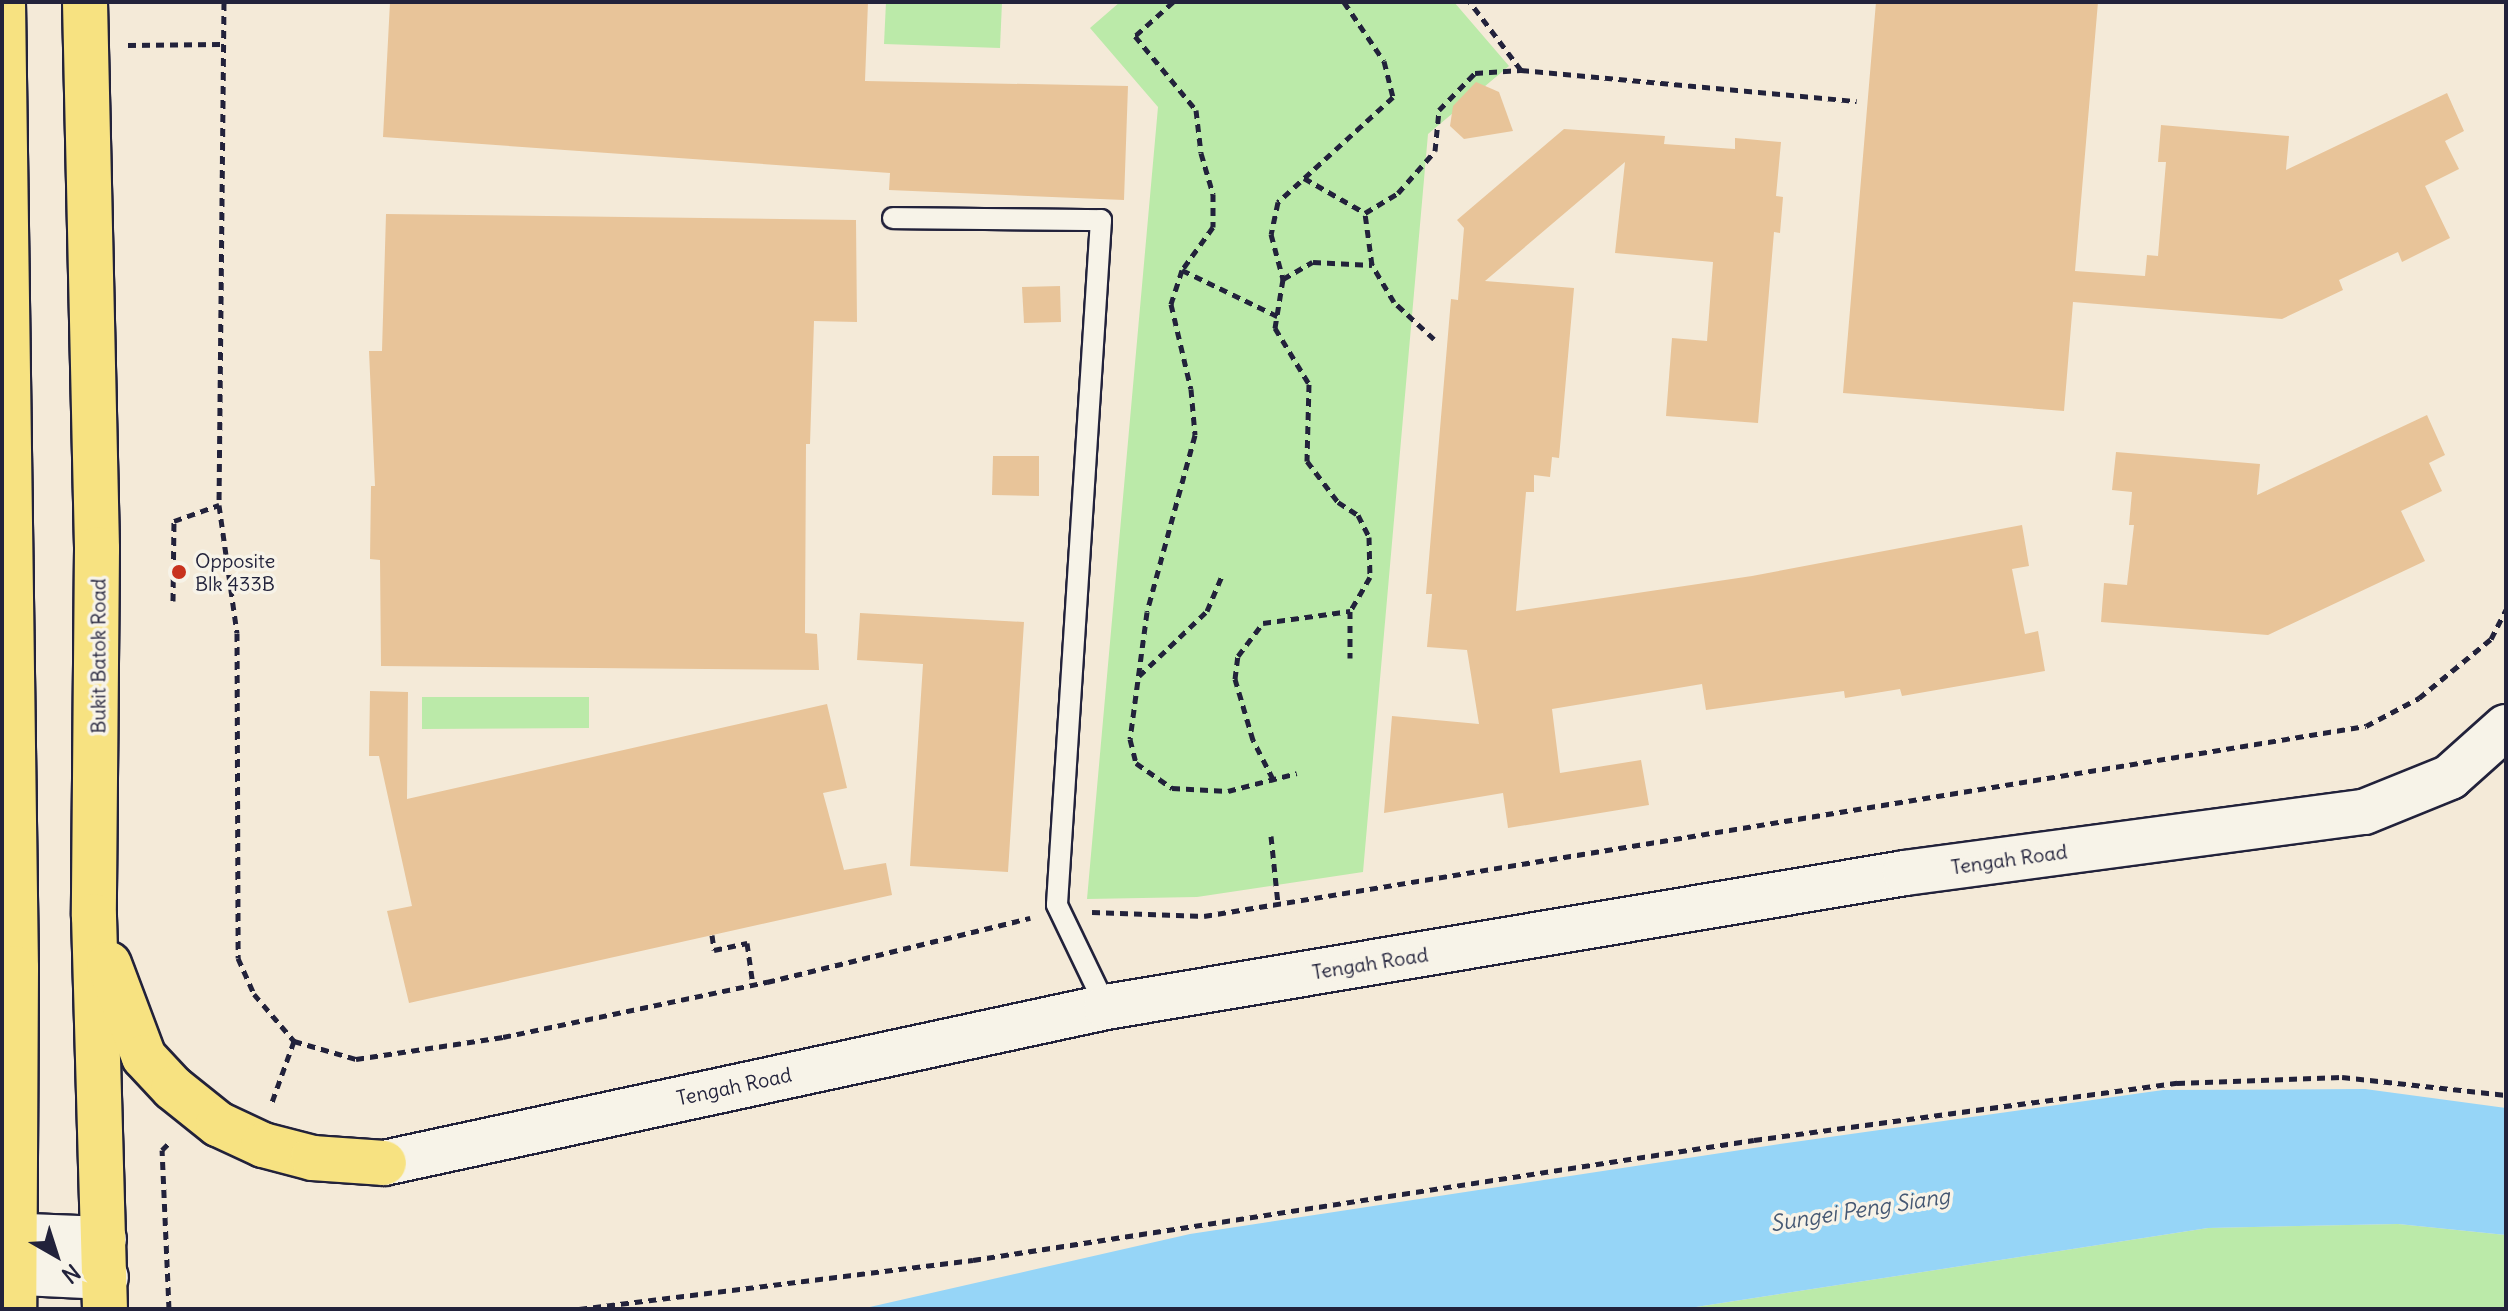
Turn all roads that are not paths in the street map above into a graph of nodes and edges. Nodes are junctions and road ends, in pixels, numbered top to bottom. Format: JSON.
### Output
{"nodes":[{"id":1,"x":3,"y":2,"type":"edge"},
{"id":2,"x":85,"y":2,"type":"edge"},
{"id":3,"x":893,"y":218,"type":"dead end"},
{"id":4,"x":2506,"y":727,"type":"edge"},
{"id":5,"x":94,"y":916,"type":"junction"},
{"id":6,"x":9,"y":979,"type":"edge"},
{"id":7,"x":1106,"y":1007,"type":"junction"},
{"id":8,"x":9,"y":1265,"type":"edge"},
{"id":9,"x":105,"y":1275,"type":"edge"}],
"edges":[{"from":1,"to":6,"type":"main road"},
{"from":2,"to":5,"type":"main road","name":"Bukit Batok Road"},
{"from":3,"to":7,"type":"lane"},
{"from":4,"to":7,"type":"main road","name":"Tengah Road"},
{"from":5,"to":7,"type":"main road","name":"Tengah Road"},
{"from":5,"to":9,"type":"main road","name":"Bukit Batok Road"},
{"from":6,"to":8,"type":"main road"},
{"from":8,"to":9,"type":"main road"}]}
